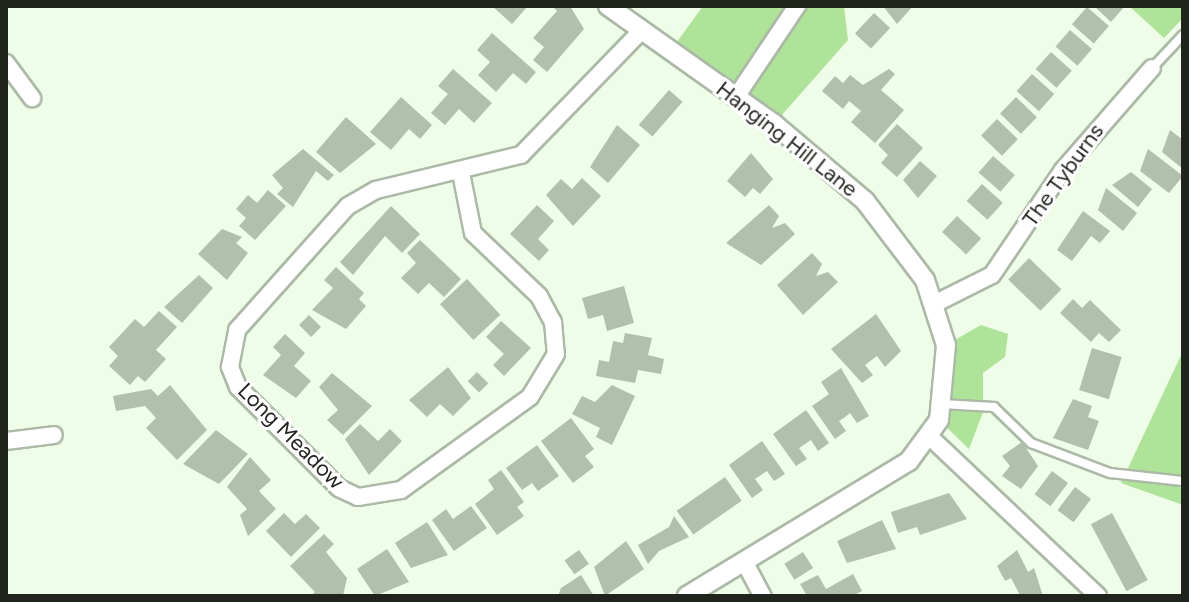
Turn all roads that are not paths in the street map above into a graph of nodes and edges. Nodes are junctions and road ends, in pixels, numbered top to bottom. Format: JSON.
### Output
{"nodes":[{"id":1,"x":608,"y":6,"type":"edge"},
{"id":2,"x":797,"y":6,"type":"edge"},
{"id":3,"x":642,"y":30,"type":"junction"},
{"id":4,"x":1183,"y":35,"type":"edge"},
{"id":5,"x":6,"y":63,"type":"edge"},
{"id":6,"x":1152,"y":68,"type":"joint"},
{"id":7,"x":736,"y":97,"type":"junction"},
{"id":8,"x":32,"y":98,"type":"dead end"},
{"id":9,"x":461,"y":173,"type":"junction"},
{"id":10,"x":938,"y":302,"type":"junction"},
{"id":11,"x":942,"y":404,"type":"junction"},
{"id":12,"x":54,"y":435,"type":"dead end"},
{"id":13,"x":931,"y":438,"type":"junction"},
{"id":14,"x":6,"y":441,"type":"edge"},
{"id":15,"x":1183,"y":481,"type":"edge"},
{"id":16,"x":744,"y":561,"type":"junction"},
{"id":17,"x":687,"y":596,"type":"edge"},
{"id":18,"x":763,"y":596,"type":"edge"},
{"id":19,"x":1098,"y":596,"type":"edge"}],
"edges":[{"from":1,"to":3,"type":"street","name":"Hanging Hill Lane"},
{"from":2,"to":7,"type":"street"},
{"from":3,"to":7,"type":"street","name":"Hanging Hill Lane"},
{"from":3,"to":9,"type":"street","name":"Long Meadow"},
{"from":4,"to":6,"type":"lane","name":"The Tyburns"},
{"from":5,"to":8,"type":"street"},
{"from":6,"to":10,"type":"street","name":"The Tyburns"},
{"from":7,"to":10,"type":"street","name":"Hanging Hill Lane"},
{"from":9,"to":9,"type":"street","name":"Long Meadow"},
{"from":10,"to":11,"type":"street","name":"Hanging Hill Lane"},
{"from":11,"to":13,"type":"street","name":"Hanging Hill Lane"},
{"from":11,"to":15,"type":"lane"},
{"from":12,"to":14,"type":"street"},
{"from":13,"to":16,"type":"street"},
{"from":13,"to":19,"type":"street"},
{"from":16,"to":17,"type":"street"},
{"from":16,"to":18,"type":"street"}]}
